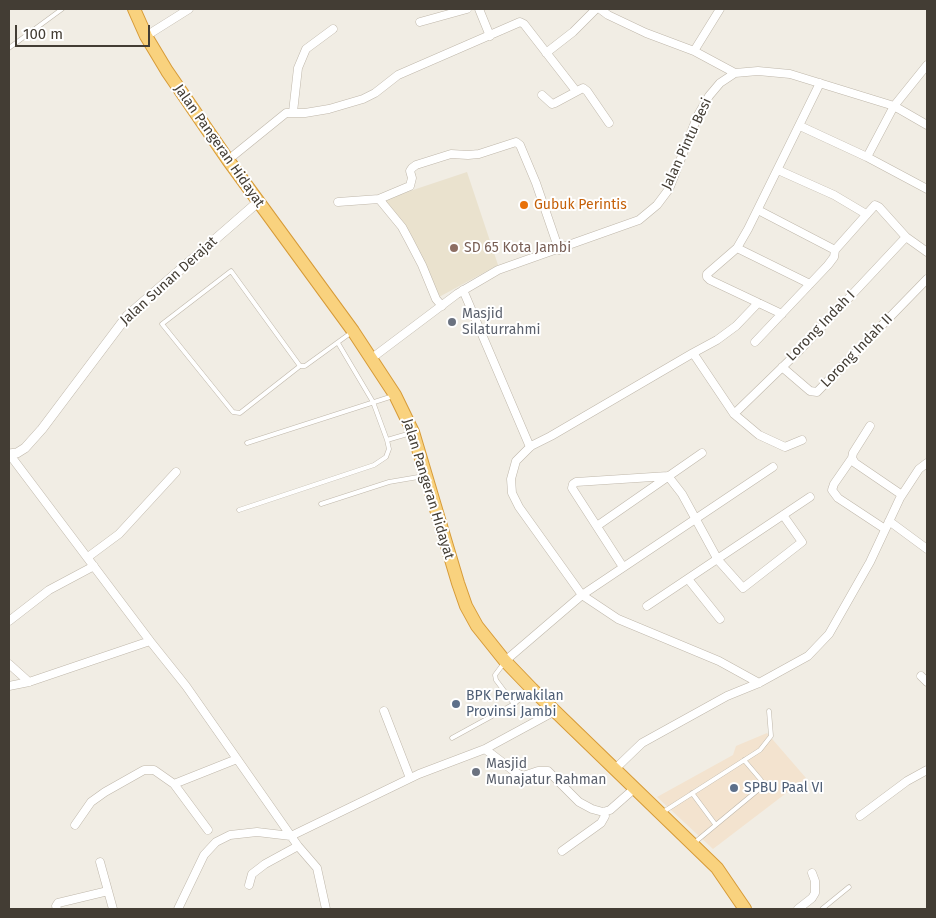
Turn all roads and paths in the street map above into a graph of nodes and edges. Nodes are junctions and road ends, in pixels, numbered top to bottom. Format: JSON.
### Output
{"nodes":[{"id":1,"x":62,"y":9,"type":"edge"},
{"id":2,"x":134,"y":9,"type":"edge"},
{"id":3,"x":189,"y":9,"type":"edge"},
{"id":4,"x":467,"y":9,"type":"edge"},
{"id":5,"x":479,"y":9,"type":"edge"},
{"id":6,"x":596,"y":9,"type":"edge"},
{"id":7,"x":600,"y":9,"type":"edge"},
{"id":8,"x":720,"y":9,"type":"edge"},
{"id":9,"x":420,"y":22,"type":"dead end"},
{"id":10,"x":333,"y":29,"type":"dead end"},
{"id":11,"x":146,"y":36,"type":"junction"},
{"id":12,"x":490,"y":36,"type":"junction"},
{"id":13,"x":9,"y":48,"type":"edge"},
{"id":14,"x":694,"y":50,"type":"junction"},
{"id":15,"x":546,"y":53,"type":"junction"},
{"id":16,"x":927,"y":65,"type":"edge"},
{"id":17,"x":735,"y":73,"type":"junction"},
{"id":18,"x":820,"y":83,"type":"junction"},
{"id":19,"x":576,"y":91,"type":"junction"},
{"id":20,"x":542,"y":96,"type":"dead end"},
{"id":21,"x":894,"y":106,"type":"junction"},
{"id":22,"x":293,"y":112,"type":"junction"},
{"id":23,"x":609,"y":123,"type":"dead end"},
{"id":24,"x":927,"y":125,"type":"edge"},
{"id":25,"x":800,"y":126,"type":"junction"},
{"id":26,"x":867,"y":157,"type":"junction"},
{"id":27,"x":228,"y":160,"type":"junction"},
{"id":28,"x":778,"y":170,"type":"junction"},
{"id":29,"x":927,"y":189,"type":"edge"},
{"id":30,"x":379,"y":199,"type":"junction"},
{"id":31,"x":258,"y":202,"type":"junction"},
{"id":32,"x":338,"y":202,"type":"dead end"},
{"id":33,"x":758,"y":210,"type":"junction"},
{"id":34,"x":866,"y":214,"type":"junction"},
{"id":35,"x":906,"y":237,"type":"junction"},
{"id":36,"x":736,"y":248,"type":"junction"},
{"id":37,"x":559,"y":250,"type":"junction"},
{"id":38,"x":835,"y":250,"type":"junction"},
{"id":39,"x":927,"y":252,"type":"edge"},
{"id":40,"x":927,"y":279,"type":"edge"},
{"id":41,"x":810,"y":284,"type":"junction"},
{"id":42,"x":463,"y":290,"type":"junction"},
{"id":43,"x":758,"y":303,"type":"junction"},
{"id":44,"x":442,"y":306,"type":"junction"},
{"id":45,"x":782,"y":314,"type":"junction"},
{"id":46,"x":353,"y":331,"type":"junction"},
{"id":47,"x":755,"y":342,"type":"dead end"},
{"id":48,"x":338,"y":343,"type":"junction"},
{"id":49,"x":693,"y":352,"type":"junction"},
{"id":50,"x":372,"y":358,"type":"junction"},
{"id":51,"x":300,"y":366,"type":"junction"},
{"id":52,"x":782,"y":367,"type":"junction"},
{"id":53,"x":396,"y":395,"type":"junction"},
{"id":54,"x":373,"y":402,"type":"junction"},
{"id":55,"x":734,"y":414,"type":"junction"},
{"id":56,"x":870,"y":426,"type":"dead end"},
{"id":57,"x":413,"y":432,"type":"junction"},
{"id":58,"x":388,"y":440,"type":"junction"},
{"id":59,"x":802,"y":440,"type":"dead end"},
{"id":60,"x":247,"y":443,"type":"dead end"},
{"id":61,"x":530,"y":447,"type":"junction"},
{"id":62,"x":702,"y":453,"type":"dead end"},
{"id":63,"x":10,"y":454,"type":"edge"},
{"id":64,"x":852,"y":458,"type":"junction"},
{"id":65,"x":927,"y":463,"type":"edge"},
{"id":66,"x":773,"y":467,"type":"dead end"},
{"id":67,"x":176,"y":472,"type":"dead end"},
{"id":68,"x":426,"y":476,"type":"junction"},
{"id":69,"x":668,"y":476,"type":"junction"},
{"id":70,"x":902,"y":495,"type":"junction"},
{"id":71,"x":810,"y":497,"type":"dead end"},
{"id":72,"x":320,"y":504,"type":"dead end"},
{"id":73,"x":239,"y":510,"type":"dead end"},
{"id":74,"x":783,"y":515,"type":"junction"},
{"id":75,"x":695,"y":518,"type":"junction"},
{"id":76,"x":889,"y":521,"type":"junction"},
{"id":77,"x":598,"y":526,"type":"junction"},
{"id":78,"x":885,"y":529,"type":"junction"},
{"id":79,"x":927,"y":549,"type":"edge"},
{"id":80,"x":88,"y":557,"type":"junction"},
{"id":81,"x":718,"y":560,"type":"junction"},
{"id":82,"x":94,"y":566,"type":"junction"},
{"id":83,"x":623,"y":567,"type":"junction"},
{"id":84,"x":688,"y":579,"type":"junction"},
{"id":85,"x":582,"y":595,"type":"junction"},
{"id":86,"x":647,"y":606,"type":"dead end"},
{"id":87,"x":720,"y":619,"type":"dead end"},
{"id":88,"x":9,"y":621,"type":"edge"},
{"id":89,"x":150,"y":641,"type":"junction"},
{"id":90,"x":505,"y":661,"type":"junction"},
{"id":91,"x":9,"y":664,"type":"edge"},
{"id":92,"x":921,"y":676,"type":"dead end"},
{"id":93,"x":29,"y":682,"type":"junction"},
{"id":94,"x":927,"y":682,"type":"edge"},
{"id":95,"x":759,"y":684,"type":"junction"},
{"id":96,"x":9,"y":686,"type":"edge"},
{"id":97,"x":532,"y":689,"type":"junction"},
{"id":98,"x":514,"y":704,"type":"junction"},
{"id":99,"x":384,"y":711,"type":"dead end"},
{"id":100,"x":555,"y":711,"type":"junction"},
{"id":101,"x":769,"y":711,"type":"dead end"},
{"id":102,"x":452,"y":738,"type":"dead end"},
{"id":103,"x":485,"y":749,"type":"junction"},
{"id":104,"x":238,"y":759,"type":"junction"},
{"id":105,"x":744,"y":760,"type":"junction"},
{"id":106,"x":616,"y":769,"type":"junction"},
{"id":107,"x":927,"y":770,"type":"edge"},
{"id":108,"x":410,"y":778,"type":"junction"},
{"id":109,"x":174,"y":784,"type":"junction"},
{"id":110,"x":634,"y":788,"type":"junction"},
{"id":111,"x":692,"y":794,"type":"junction"},
{"id":112,"x":603,"y":812,"type":"junction"},
{"id":113,"x":662,"y":814,"type":"junction"},
{"id":114,"x":860,"y":816,"type":"dead end"},
{"id":115,"x":715,"y":824,"type":"junction"},
{"id":116,"x":75,"y":825,"type":"dead end"},
{"id":117,"x":208,"y":830,"type":"dead end"},
{"id":118,"x":292,"y":836,"type":"junction"},
{"id":119,"x":692,"y":844,"type":"junction"},
{"id":120,"x":298,"y":846,"type":"junction"},
{"id":121,"x":562,"y":851,"type":"dead end"},
{"id":122,"x":100,"y":862,"type":"dead end"},
{"id":123,"x":812,"y":873,"type":"dead end"},
{"id":124,"x":249,"y":885,"type":"dead end"},
{"id":125,"x":849,"y":887,"type":"dead end"},
{"id":126,"x":108,"y":891,"type":"junction"},
{"id":127,"x":57,"y":909,"type":"edge"},
{"id":128,"x":113,"y":909,"type":"edge"},
{"id":129,"x":178,"y":909,"type":"edge"},
{"id":130,"x":326,"y":909,"type":"edge"},
{"id":131,"x":745,"y":909,"type":"edge"},
{"id":132,"x":798,"y":909,"type":"edge"},
{"id":133,"x":822,"y":909,"type":"edge"}],
"edges":[{"from":1,"to":13,"type":"lane"},
{"from":2,"to":11,"type":"highway","name":"Jalan Pangeran Hidayat"},
{"from":3,"to":11,"type":"street"},
{"from":4,"to":9,"type":"street"},
{"from":5,"to":12,"type":"street"},
{"from":6,"to":15,"type":"street"},
{"from":7,"to":14,"type":"street"},
{"from":8,"to":14,"type":"street"},
{"from":10,"to":22,"type":"street"},
{"from":11,"to":27,"type":"highway","name":"Jalan Pangeran Hidayat"},
{"from":12,"to":15,"type":"street"},
{"from":12,"to":22,"type":"street"},
{"from":14,"to":17,"type":"street"},
{"from":15,"to":19,"type":"street"},
{"from":16,"to":21,"type":"street"},
{"from":17,"to":18,"type":"street"},
{"from":17,"to":37,"type":"street","name":"Jalan Pintu Besi"},
{"from":18,"to":21,"type":"street"},
{"from":18,"to":25,"type":"street"},
{"from":19,"to":20,"type":"street"},
{"from":19,"to":23,"type":"street"},
{"from":21,"to":24,"type":"street"},
{"from":21,"to":26,"type":"street"},
{"from":22,"to":27,"type":"street"},
{"from":25,"to":26,"type":"street"},
{"from":25,"to":28,"type":"street"},
{"from":26,"to":29,"type":"street"},
{"from":27,"to":31,"type":"highway","name":"Jalan Pangeran Hidayat"},
{"from":28,"to":33,"type":"street"},
{"from":28,"to":34,"type":"street"},
{"from":30,"to":32,"type":"street"},
{"from":30,"to":37,"type":"street"},
{"from":30,"to":44,"type":"street"},
{"from":31,"to":46,"type":"highway","name":"Jalan Pangeran Hidayat"},
{"from":31,"to":63,"type":"street","name":"Jalan Sunan Derajat"},
{"from":33,"to":36,"type":"street"},
{"from":33,"to":38,"type":"street"},
{"from":34,"to":35,"type":"street"},
{"from":34,"to":38,"type":"street"},
{"from":35,"to":39,"type":"street"},
{"from":35,"to":52,"type":"street","name":"Lorong Indah I"},
{"from":36,"to":41,"type":"street"},
{"from":36,"to":43,"type":"street"},
{"from":37,"to":42,"type":"street","name":"Jalan Pintu Besi"},
{"from":38,"to":41,"type":"street"},
{"from":40,"to":52,"type":"street","name":"Lorong Indah II"},
{"from":41,"to":45,"type":"street"},
{"from":42,"to":44,"type":"street","name":"Jalan Pintu Besi"},
{"from":42,"to":61,"type":"street"},
{"from":43,"to":45,"type":"street"},
{"from":43,"to":49,"type":"street"},
{"from":44,"to":50,"type":"street","name":"Jalan Pintu Besi"},
{"from":45,"to":47,"type":"street"},
{"from":46,"to":48,"type":"lane"},
{"from":46,"to":50,"type":"highway","name":"Jalan Pangeran Hidayat"},
{"from":48,"to":51,"type":"lane"},
{"from":48,"to":54,"type":"lane"},
{"from":49,"to":55,"type":"street"},
{"from":49,"to":61,"type":"street"},
{"from":50,"to":53,"type":"highway","name":"Jalan Pangeran Hidayat"},
{"from":51,"to":51,"type":"lane"},
{"from":52,"to":55,"type":"street","name":"Lorong Indah I"},
{"from":53,"to":54,"type":"lane"},
{"from":53,"to":57,"type":"highway","name":"Jalan Pangeran Hidayat"},
{"from":54,"to":58,"type":"lane"},
{"from":54,"to":60,"type":"lane"},
{"from":55,"to":59,"type":"street"},
{"from":56,"to":64,"type":"street"},
{"from":57,"to":58,"type":"lane"},
{"from":57,"to":68,"type":"highway","name":"Jalan Pangeran Hidayat"},
{"from":58,"to":73,"type":"lane"},
{"from":61,"to":85,"type":"street"},
{"from":62,"to":69,"type":"street"},
{"from":63,"to":80,"type":"street"},
{"from":64,"to":70,"type":"street"},
{"from":64,"to":78,"type":"street"},
{"from":65,"to":70,"type":"street"},
{"from":66,"to":75,"type":"street"},
{"from":67,"to":80,"type":"street"},
{"from":68,"to":72,"type":"lane"},
{"from":68,"to":90,"type":"highway","name":"Jalan Pangeran Hidayat"},
{"from":69,"to":75,"type":"street"},
{"from":69,"to":77,"type":"street"},
{"from":69,"to":77,"type":"street"},
{"from":70,"to":76,"type":"street"},
{"from":71,"to":74,"type":"street"},
{"from":74,"to":81,"type":"street"},
{"from":74,"to":81,"type":"street"},
{"from":75,"to":81,"type":"street"},
{"from":75,"to":83,"type":"street"},
{"from":76,"to":78,"type":"street"},
{"from":76,"to":79,"type":"street"},
{"from":77,"to":83,"type":"street"},
{"from":78,"to":95,"type":"street"},
{"from":80,"to":82,"type":"street"},
{"from":81,"to":84,"type":"street"},
{"from":82,"to":88,"type":"street"},
{"from":82,"to":89,"type":"street"},
{"from":83,"to":85,"type":"street"},
{"from":84,"to":86,"type":"street"},
{"from":84,"to":87,"type":"street"},
{"from":85,"to":90,"type":"street"},
{"from":85,"to":95,"type":"street"},
{"from":89,"to":93,"type":"street"},
{"from":89,"to":104,"type":"street"},
{"from":90,"to":97,"type":"highway","name":"Jalan Pangeran Hidayat"},
{"from":90,"to":98,"type":"lane"},
{"from":91,"to":93,"type":"street"},
{"from":92,"to":94,"type":"street"},
{"from":93,"to":96,"type":"street"},
{"from":95,"to":106,"type":"street"},
{"from":97,"to":98,"type":"lane"},
{"from":97,"to":100,"type":"highway","name":"Jalan Pangeran Hidayat"},
{"from":98,"to":102,"type":"lane"},
{"from":99,"to":108,"type":"street"},
{"from":100,"to":103,"type":"street"},
{"from":100,"to":106,"type":"highway","name":"Jalan Pangeran Hidayat"},
{"from":101,"to":105,"type":"lane"},
{"from":103,"to":108,"type":"street"},
{"from":103,"to":112,"type":"street"},
{"from":104,"to":109,"type":"street"},
{"from":104,"to":118,"type":"street"},
{"from":105,"to":111,"type":"lane"},
{"from":105,"to":115,"type":"lane"},
{"from":106,"to":110,"type":"highway","name":"Jalan Pangeran Hidayat"},
{"from":107,"to":114,"type":"street"},
{"from":108,"to":118,"type":"street"},
{"from":109,"to":116,"type":"street"},
{"from":109,"to":117,"type":"street"},
{"from":110,"to":112,"type":"street"},
{"from":110,"to":113,"type":"highway","name":"Jalan Pangeran Hidayat"},
{"from":111,"to":113,"type":"lane"},
{"from":111,"to":115,"type":"lane"},
{"from":112,"to":121,"type":"street"},
{"from":113,"to":119,"type":"highway","name":"Jalan Pangeran Hidayat"},
{"from":115,"to":119,"type":"lane"},
{"from":118,"to":120,"type":"street"},
{"from":118,"to":129,"type":"street"},
{"from":119,"to":131,"type":"highway","name":"Jalan Pangeran Hidayat"},
{"from":120,"to":124,"type":"street"},
{"from":120,"to":130,"type":"street"},
{"from":122,"to":126,"type":"street"},
{"from":123,"to":132,"type":"street"},
{"from":125,"to":133,"type":"lane"},
{"from":126,"to":127,"type":"street"},
{"from":126,"to":128,"type":"street"}]}
